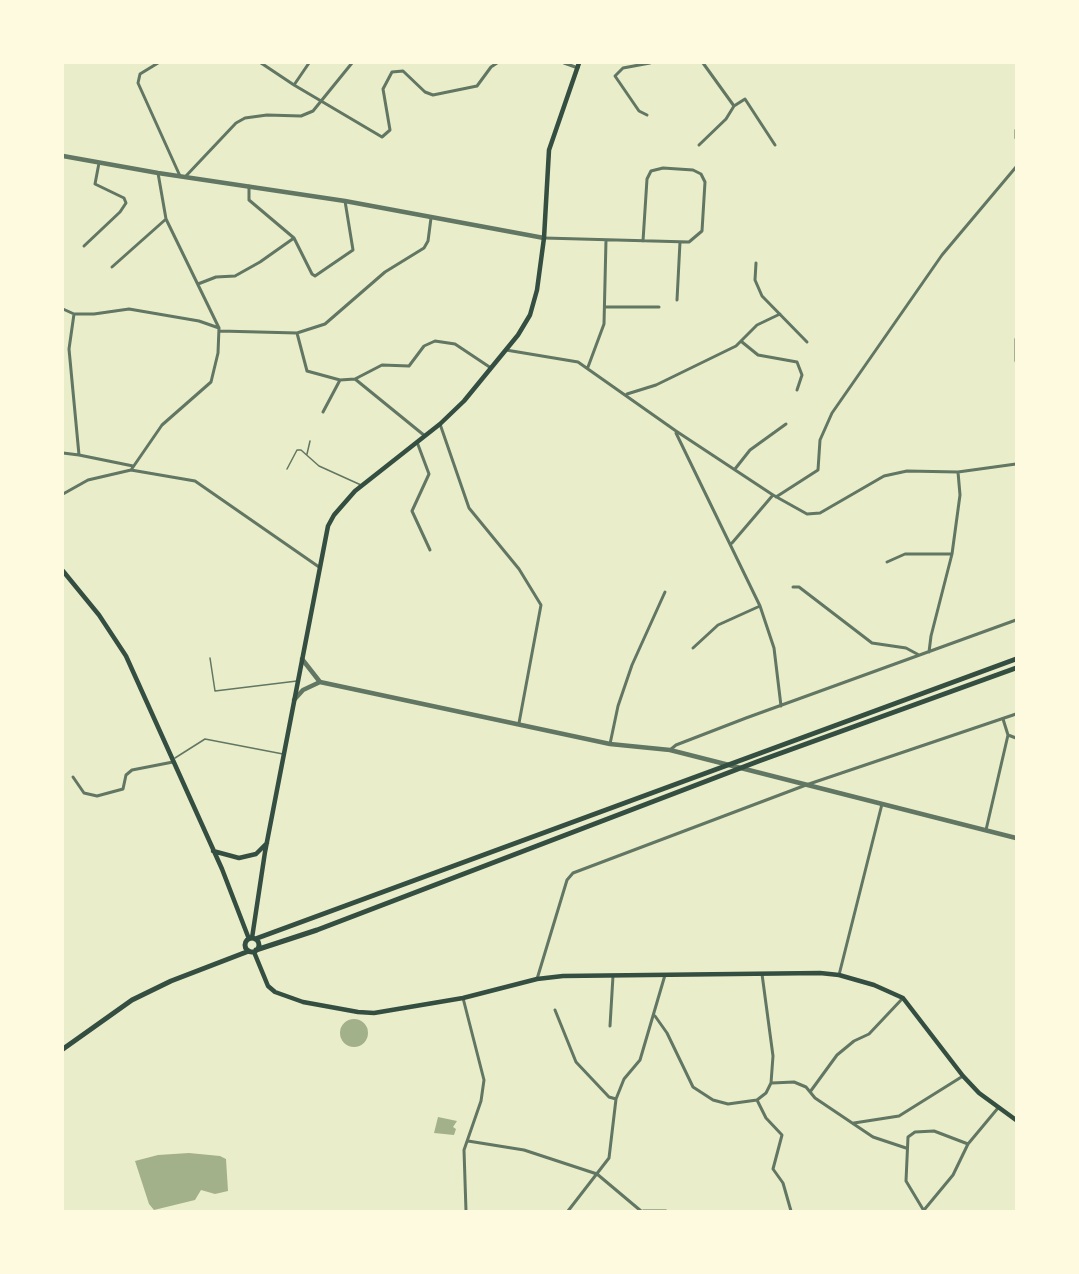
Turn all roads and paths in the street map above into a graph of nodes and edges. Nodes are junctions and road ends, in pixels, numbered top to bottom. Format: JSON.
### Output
{"nodes":[{"id":1,"x":158,"y":63,"type":"edge"},
{"id":2,"x":261,"y":63,"type":"edge"},
{"id":3,"x":309,"y":63,"type":"edge"},
{"id":4,"x":352,"y":63,"type":"edge"},
{"id":5,"x":497,"y":63,"type":"edge"},
{"id":6,"x":564,"y":63,"type":"edge"},
{"id":7,"x":622,"y":63,"type":"edge"},
{"id":8,"x":650,"y":63,"type":"edge"},
{"id":9,"x":703,"y":63,"type":"edge"},
{"id":10,"x":579,"y":66,"type":"edge"},
{"id":11,"x":623,"y":68,"type":"junction"},
{"id":12,"x":294,"y":85,"type":"junction"},
{"id":13,"x":322,"y":102,"type":"junction"},
{"id":14,"x":734,"y":106,"type":"junction"},
{"id":15,"x":646,"y":115,"type":"dead end"},
{"id":16,"x":1016,"y":130,"type":"edge"},
{"id":17,"x":1016,"y":138,"type":"edge"},
{"id":18,"x":699,"y":145,"type":"dead end"},
{"id":19,"x":776,"y":145,"type":"dead end"},
{"id":20,"x":63,"y":156,"type":"edge"},
{"id":21,"x":99,"y":163,"type":"junction"},
{"id":22,"x":1016,"y":167,"type":"edge"},
{"id":23,"x":158,"y":173,"type":"junction"},
{"id":24,"x":183,"y":177,"type":"junction"},
{"id":25,"x":249,"y":186,"type":"junction"},
{"id":26,"x":345,"y":201,"type":"junction"},
{"id":27,"x":431,"y":218,"type":"junction"},
{"id":28,"x":166,"y":219,"type":"junction"},
{"id":29,"x":294,"y":238,"type":"junction"},
{"id":30,"x":544,"y":238,"type":"junction"},
{"id":31,"x":606,"y":240,"type":"junction"},
{"id":32,"x":643,"y":241,"type":"junction"},
{"id":33,"x":680,"y":242,"type":"junction"},
{"id":34,"x":84,"y":246,"type":"dead end"},
{"id":35,"x":756,"y":263,"type":"dead end"},
{"id":36,"x":111,"y":267,"type":"dead end"},
{"id":37,"x":198,"y":284,"type":"junction"},
{"id":38,"x":677,"y":300,"type":"dead end"},
{"id":39,"x":605,"y":307,"type":"junction"},
{"id":40,"x":659,"y":307,"type":"dead end"},
{"id":41,"x":63,"y":309,"type":"edge"},
{"id":42,"x":74,"y":314,"type":"junction"},
{"id":43,"x":780,"y":314,"type":"junction"},
{"id":44,"x":219,"y":329,"type":"junction"},
{"id":45,"x":297,"y":333,"type":"junction"},
{"id":46,"x":1016,"y":339,"type":"edge"},
{"id":47,"x":742,"y":342,"type":"junction"},
{"id":48,"x":807,"y":342,"type":"dead end"},
{"id":49,"x":506,"y":350,"type":"junction"},
{"id":50,"x":1016,"y":361,"type":"edge"},
{"id":51,"x":491,"y":368,"type":"junction"},
{"id":52,"x":588,"y":368,"type":"junction"},
{"id":53,"x":355,"y":379,"type":"junction"},
{"id":54,"x":340,"y":380,"type":"junction"},
{"id":55,"x":797,"y":390,"type":"dead end"},
{"id":56,"x":627,"y":394,"type":"junction"},
{"id":57,"x":323,"y":412,"type":"dead end"},
{"id":58,"x":440,"y":424,"type":"junction"},
{"id":59,"x":786,"y":424,"type":"dead end"},
{"id":60,"x":676,"y":431,"type":"junction"},
{"id":61,"x":425,"y":436,"type":"junction"},
{"id":62,"x":310,"y":441,"type":"dead end"},
{"id":63,"x":417,"y":442,"type":"junction"},
{"id":64,"x":63,"y":453,"type":"edge"},
{"id":65,"x":79,"y":454,"type":"junction"},
{"id":66,"x":307,"y":454,"type":"junction"},
{"id":67,"x":1016,"y":464,"type":"edge"},
{"id":68,"x":133,"y":466,"type":"junction"},
{"id":69,"x":287,"y":469,"type":"dead end"},
{"id":70,"x":735,"y":469,"type":"junction"},
{"id":71,"x":131,"y":470,"type":"junction"},
{"id":72,"x":958,"y":472,"type":"junction"},
{"id":73,"x":362,"y":485,"type":"junction"},
{"id":74,"x":63,"y":494,"type":"edge"},
{"id":75,"x":775,"y":496,"type":"junction"},
{"id":76,"x":732,"y":543,"type":"junction"},
{"id":77,"x":430,"y":550,"type":"dead end"},
{"id":78,"x":952,"y":554,"type":"junction"},
{"id":79,"x":887,"y":562,"type":"dead end"},
{"id":80,"x":319,"y":567,"type":"junction"},
{"id":81,"x":63,"y":571,"type":"edge"},
{"id":82,"x":793,"y":587,"type":"dead end"},
{"id":83,"x":665,"y":592,"type":"dead end"},
{"id":84,"x":760,"y":606,"type":"junction"},
{"id":85,"x":1016,"y":620,"type":"edge"},
{"id":86,"x":693,"y":648,"type":"dead end"},
{"id":87,"x":929,"y":652,"type":"junction"},
{"id":88,"x":919,"y":655,"type":"junction"},
{"id":89,"x":210,"y":658,"type":"dead end"},
{"id":90,"x":302,"y":659,"type":"junction"},
{"id":91,"x":1016,"y":659,"type":"edge"},
{"id":92,"x":1016,"y":668,"type":"edge"},
{"id":93,"x":297,"y":681,"type":"junction"},
{"id":94,"x":320,"y":682,"type":"junction"},
{"id":95,"x":293,"y":703,"type":"junction"},
{"id":96,"x":781,"y":706,"type":"junction"},
{"id":97,"x":1016,"y":714,"type":"edge"},
{"id":98,"x":1003,"y":719,"type":"junction"},
{"id":99,"x":519,"y":723,"type":"junction"},
{"id":100,"x":1008,"y":735,"type":"junction"},
{"id":101,"x":1016,"y":738,"type":"edge"},
{"id":102,"x":610,"y":744,"type":"junction"},
{"id":103,"x":670,"y":750,"type":"junction"},
{"id":104,"x":283,"y":754,"type":"junction"},
{"id":105,"x":172,"y":761,"type":"junction"},
{"id":106,"x":73,"y":777,"type":"dead end"},
{"id":107,"x":806,"y":785,"type":"junction"},
{"id":108,"x":882,"y":804,"type":"junction"},
{"id":109,"x":986,"y":830,"type":"junction"},
{"id":110,"x":1016,"y":838,"type":"edge"},
{"id":111,"x":267,"y":843,"type":"junction"},
{"id":112,"x":213,"y":851,"type":"junction"},
{"id":113,"x":252,"y":939,"type":"junction"},
{"id":114,"x":253,"y":951,"type":"junction"},
{"id":115,"x":762,"y":974,"type":"junction"},
{"id":116,"x":665,"y":975,"type":"junction"},
{"id":117,"x":839,"y":975,"type":"junction"},
{"id":118,"x":613,"y":976,"type":"junction"},
{"id":119,"x":537,"y":979,"type":"junction"},
{"id":120,"x":463,"y":998,"type":"junction"},
{"id":121,"x":903,"y":998,"type":"junction"},
{"id":122,"x":555,"y":1010,"type":"dead end"},
{"id":123,"x":655,"y":1016,"type":"junction"},
{"id":124,"x":610,"y":1026,"type":"dead end"},
{"id":125,"x":63,"y":1049,"type":"edge"},
{"id":126,"x":963,"y":1076,"type":"junction"},
{"id":127,"x":771,"y":1083,"type":"junction"},
{"id":128,"x":810,"y":1092,"type":"junction"},
{"id":129,"x":616,"y":1099,"type":"junction"},
{"id":130,"x":758,"y":1100,"type":"junction"},
{"id":131,"x":998,"y":1108,"type":"junction"},
{"id":132,"x":1016,"y":1120,"type":"edge"},
{"id":133,"x":852,"y":1123,"type":"junction"},
{"id":134,"x":468,"y":1141,"type":"junction"},
{"id":135,"x":968,"y":1144,"type":"junction"},
{"id":136,"x":906,"y":1148,"type":"junction"},
{"id":137,"x":597,"y":1174,"type":"junction"},
{"id":138,"x":924,"y":1210,"type":"edge"},
{"id":139,"x":466,"y":1211,"type":"edge"},
{"id":140,"x":568,"y":1211,"type":"edge"},
{"id":141,"x":642,"y":1211,"type":"edge"},
{"id":142,"x":666,"y":1211,"type":"edge"},
{"id":143,"x":791,"y":1211,"type":"edge"}],
"edges":[{"from":1,"to":24,"type":"street"},
{"from":2,"to":12,"type":"street"},
{"from":3,"to":12,"type":"street"},
{"from":4,"to":13,"type":"street"},
{"from":5,"to":13,"type":"street"},
{"from":6,"to":10,"type":"street"},
{"from":7,"to":11,"type":"street"},
{"from":8,"to":11,"type":"street"},
{"from":9,"to":14,"type":"street"},
{"from":10,"to":30,"type":"main road"},
{"from":11,"to":15,"type":"street"},
{"from":12,"to":13,"type":"street"},
{"from":13,"to":24,"type":"street"},
{"from":14,"to":18,"type":"street"},
{"from":14,"to":19,"type":"street"},
{"from":16,"to":17,"type":"street"},
{"from":20,"to":21,"type":"street"},
{"from":21,"to":23,"type":"street"},
{"from":21,"to":34,"type":"street"},
{"from":22,"to":75,"type":"street"},
{"from":23,"to":24,"type":"street"},
{"from":23,"to":28,"type":"street"},
{"from":24,"to":25,"type":"street"},
{"from":25,"to":26,"type":"street"},
{"from":25,"to":29,"type":"street"},
{"from":26,"to":27,"type":"street"},
{"from":26,"to":29,"type":"street"},
{"from":27,"to":30,"type":"street"},
{"from":27,"to":45,"type":"street"},
{"from":28,"to":36,"type":"street"},
{"from":28,"to":37,"type":"street"},
{"from":29,"to":37,"type":"street"},
{"from":30,"to":31,"type":"street"},
{"from":30,"to":49,"type":"main road"},
{"from":31,"to":32,"type":"street"},
{"from":31,"to":39,"type":"street"},
{"from":32,"to":33,"type":"street"},
{"from":32,"to":33,"type":"street"},
{"from":33,"to":38,"type":"street"},
{"from":35,"to":43,"type":"street"},
{"from":37,"to":44,"type":"street"},
{"from":39,"to":40,"type":"street"},
{"from":39,"to":52,"type":"street"},
{"from":41,"to":42,"type":"street"},
{"from":42,"to":44,"type":"street"},
{"from":42,"to":65,"type":"street"},
{"from":43,"to":47,"type":"street"},
{"from":43,"to":48,"type":"street"},
{"from":44,"to":45,"type":"street"},
{"from":44,"to":68,"type":"street"},
{"from":45,"to":54,"type":"street"},
{"from":46,"to":50,"type":"street"},
{"from":47,"to":55,"type":"street"},
{"from":47,"to":56,"type":"street"},
{"from":49,"to":51,"type":"main road"},
{"from":49,"to":52,"type":"street"},
{"from":51,"to":53,"type":"street"},
{"from":51,"to":58,"type":"main road"},
{"from":52,"to":56,"type":"street"},
{"from":53,"to":54,"type":"street"},
{"from":53,"to":61,"type":"street"},
{"from":54,"to":57,"type":"street"},
{"from":56,"to":60,"type":"street"},
{"from":58,"to":61,"type":"main road"},
{"from":58,"to":99,"type":"street"},
{"from":59,"to":70,"type":"street"},
{"from":60,"to":70,"type":"street"},
{"from":60,"to":76,"type":"street"},
{"from":61,"to":63,"type":"main road"},
{"from":62,"to":66,"type":"lane"},
{"from":63,"to":73,"type":"main road"},
{"from":63,"to":77,"type":"street"},
{"from":64,"to":65,"type":"street"},
{"from":65,"to":68,"type":"street"},
{"from":66,"to":69,"type":"lane"},
{"from":66,"to":73,"type":"lane"},
{"from":67,"to":72,"type":"street"},
{"from":68,"to":71,"type":"street"},
{"from":70,"to":75,"type":"street"},
{"from":71,"to":74,"type":"street"},
{"from":71,"to":80,"type":"street"},
{"from":72,"to":75,"type":"street"},
{"from":72,"to":78,"type":"street"},
{"from":73,"to":80,"type":"main road"},
{"from":75,"to":76,"type":"street"},
{"from":76,"to":84,"type":"street"},
{"from":78,"to":79,"type":"street"},
{"from":78,"to":87,"type":"street"},
{"from":80,"to":90,"type":"main road"},
{"from":81,"to":105,"type":"main road"},
{"from":82,"to":88,"type":"street"},
{"from":83,"to":102,"type":"street"},
{"from":84,"to":86,"type":"street"},
{"from":84,"to":96,"type":"street"},
{"from":85,"to":87,"type":"street"},
{"from":87,"to":88,"type":"street"},
{"from":88,"to":96,"type":"street"},
{"from":89,"to":93,"type":"lane"},
{"from":90,"to":93,"type":"main road"},
{"from":90,"to":94,"type":"street"},
{"from":91,"to":113,"type":"highway"},
{"from":92,"to":114,"type":"highway"},
{"from":93,"to":95,"type":"main road"},
{"from":94,"to":95,"type":"street"},
{"from":94,"to":99,"type":"street"},
{"from":95,"to":104,"type":"main road"},
{"from":96,"to":103,"type":"street"},
{"from":97,"to":98,"type":"street"},
{"from":98,"to":100,"type":"street"},
{"from":98,"to":107,"type":"street"},
{"from":99,"to":102,"type":"street"},
{"from":100,"to":101,"type":"street"},
{"from":100,"to":109,"type":"street"},
{"from":102,"to":103,"type":"street"},
{"from":103,"to":107,"type":"street"},
{"from":104,"to":105,"type":"lane"},
{"from":104,"to":111,"type":"main road"},
{"from":105,"to":106,"type":"street"},
{"from":105,"to":112,"type":"main road"},
{"from":107,"to":108,"type":"street"},
{"from":107,"to":119,"type":"street"},
{"from":108,"to":109,"type":"street"},
{"from":108,"to":117,"type":"street"},
{"from":109,"to":110,"type":"street"},
{"from":111,"to":112,"type":"main road"},
{"from":111,"to":113,"type":"main road"},
{"from":112,"to":113,"type":"main road"},
{"from":113,"to":114,"type":"highway"},
{"from":113,"to":114,"type":"highway"},
{"from":114,"to":120,"type":"main road"},
{"from":114,"to":125,"type":"highway"},
{"from":115,"to":116,"type":"main road"},
{"from":115,"to":117,"type":"main road"},
{"from":115,"to":127,"type":"street"},
{"from":116,"to":118,"type":"main road"},
{"from":116,"to":123,"type":"street"},
{"from":117,"to":121,"type":"main road"},
{"from":118,"to":119,"type":"main road"},
{"from":118,"to":124,"type":"street"},
{"from":119,"to":120,"type":"main road"},
{"from":120,"to":134,"type":"street"},
{"from":121,"to":126,"type":"main road"},
{"from":121,"to":128,"type":"street"},
{"from":122,"to":129,"type":"street"},
{"from":123,"to":129,"type":"street"},
{"from":123,"to":130,"type":"street"},
{"from":126,"to":131,"type":"main road"},
{"from":126,"to":133,"type":"street"},
{"from":127,"to":128,"type":"street"},
{"from":127,"to":130,"type":"street"},
{"from":128,"to":133,"type":"street"},
{"from":129,"to":137,"type":"street"},
{"from":130,"to":143,"type":"street"},
{"from":131,"to":132,"type":"main road"},
{"from":131,"to":135,"type":"street"},
{"from":133,"to":136,"type":"street"},
{"from":134,"to":137,"type":"street"},
{"from":134,"to":139,"type":"street"},
{"from":135,"to":136,"type":"street"},
{"from":135,"to":138,"type":"street"},
{"from":136,"to":138,"type":"street"},
{"from":137,"to":140,"type":"street"},
{"from":137,"to":141,"type":"street"},
{"from":141,"to":142,"type":"street"}]}
